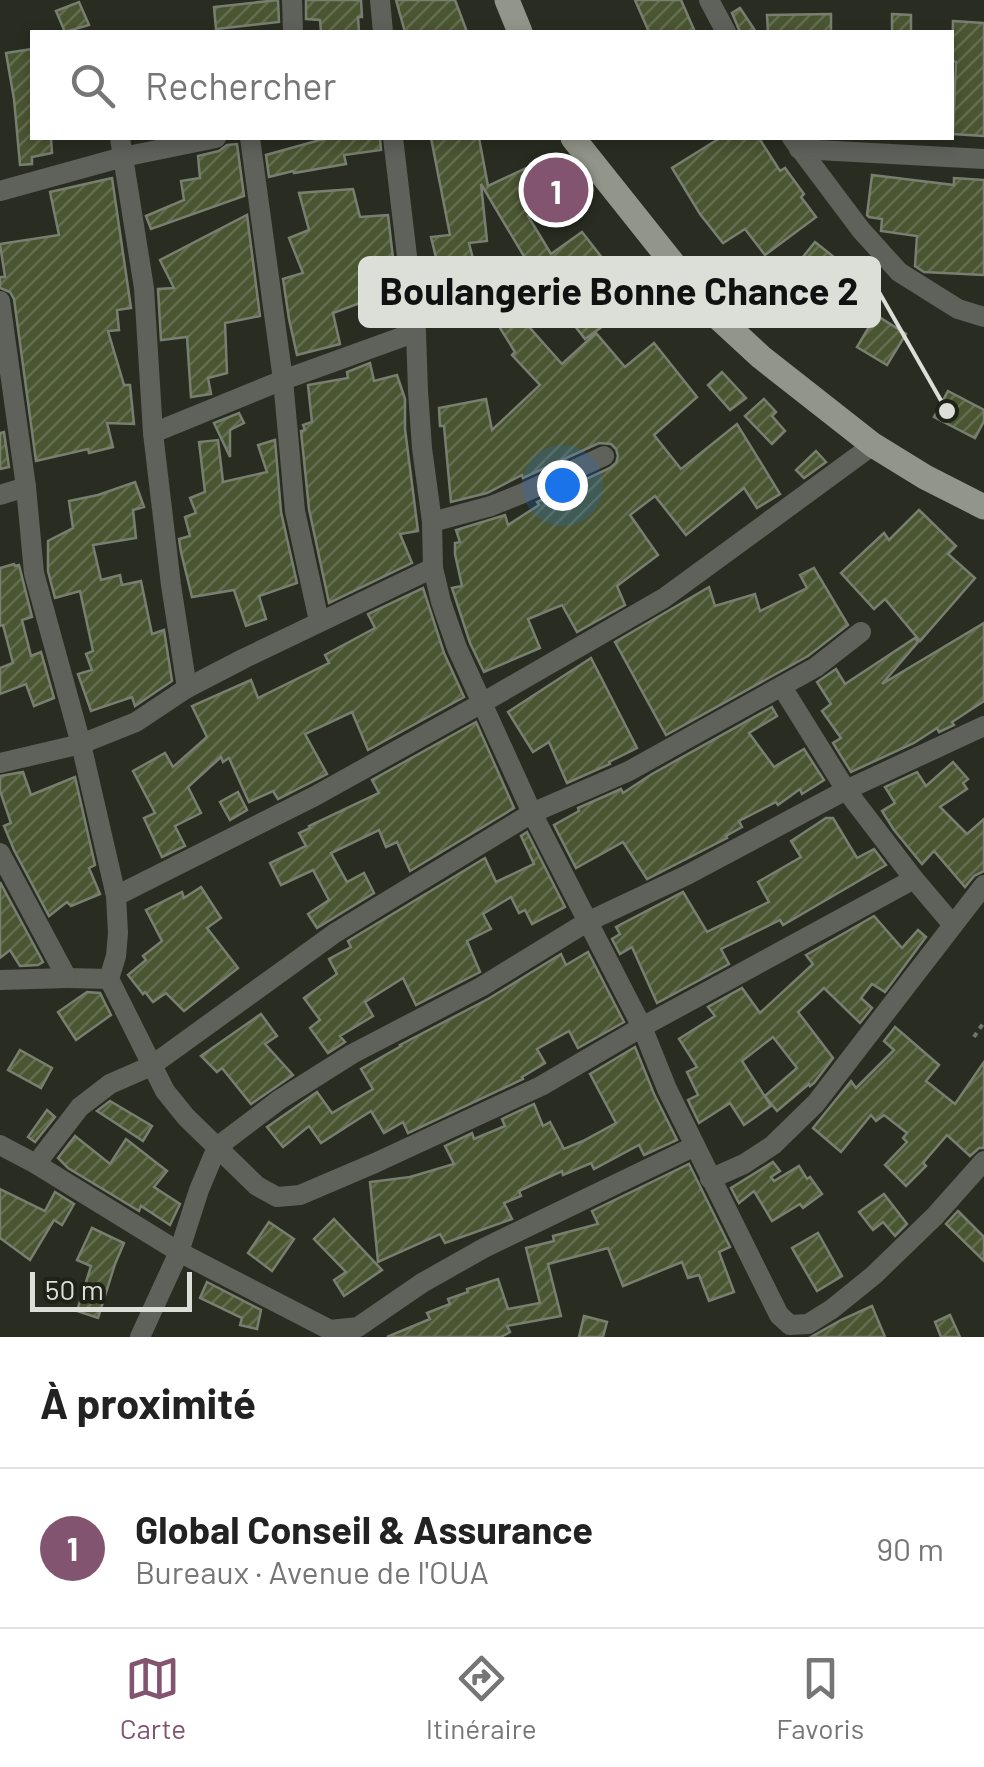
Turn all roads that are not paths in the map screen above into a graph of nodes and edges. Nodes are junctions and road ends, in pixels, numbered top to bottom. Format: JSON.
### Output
{"nodes":[{"id":1,"x":292,"y":0,"type":"edge"},
{"id":2,"x":380,"y":0,"type":"edge"},
{"id":3,"x":507,"y":0,"type":"edge"},
{"id":4,"x":709,"y":0,"type":"edge"},
{"id":5,"x":293,"y":30,"type":"edge"},
{"id":6,"x":383,"y":30,"type":"edge"},
{"id":7,"x":519,"y":30,"type":"edge"},
{"id":8,"x":725,"y":30,"type":"edge"},
{"id":9,"x":195,"y":140,"type":"edge"},
{"id":10,"x":250,"y":140,"type":"edge"},
{"id":11,"x":393,"y":140,"type":"edge"},
{"id":12,"x":575,"y":140,"type":"edge"},
{"id":13,"x":796,"y":143,"type":"edge"},
{"id":14,"x":121,"y":147,"type":"edge"},
{"id":15,"x":984,"y":159,"type":"edge"},
{"id":16,"x":0,"y":191,"type":"edge"},
{"id":17,"x":0,"y":301,"type":"edge"},
{"id":18,"x":984,"y":315,"type":"edge"},
{"id":19,"x":416,"y":332,"type":"junction"},
{"id":20,"x":283,"y":380,"type":"junction"},
{"id":21,"x":153,"y":433,"type":"junction"},
{"id":22,"x":874,"y":445,"type":"junction"},
{"id":23,"x":604,"y":456,"type":"dead end"},
{"id":24,"x":26,"y":487,"type":"junction"},
{"id":25,"x":0,"y":494,"type":"edge"},
{"id":26,"x":984,"y":507,"type":"edge"},
{"id":27,"x":432,"y":522,"type":"junction"},
{"id":28,"x":433,"y":568,"type":"junction"},
{"id":29,"x":318,"y":621,"type":"junction"},
{"id":30,"x":862,"y":632,"type":"dead end"},
{"id":31,"x":782,"y":687,"type":"junction"},
{"id":32,"x":187,"y":688,"type":"junction"},
{"id":33,"x":482,"y":703,"type":"junction"},
{"id":34,"x":984,"y":726,"type":"edge"},
{"id":35,"x":82,"y":744,"type":"junction"},
{"id":36,"x":0,"y":763,"type":"edge"},
{"id":37,"x":846,"y":790,"type":"junction"},
{"id":38,"x":532,"y":813,"type":"junction"},
{"id":39,"x":0,"y":853,"type":"edge"},
{"id":40,"x":914,"y":879,"type":"junction"},
{"id":41,"x":984,"y":885,"type":"edge"},
{"id":42,"x":116,"y":896,"type":"junction"},
{"id":43,"x":586,"y":922,"type":"junction"},
{"id":44,"x":954,"y":925,"type":"junction"},
{"id":45,"x":68,"y":978,"type":"junction"},
{"id":46,"x":109,"y":979,"type":"junction"},
{"id":47,"x":0,"y":980,"type":"edge"},
{"id":48,"x":642,"y":1026,"type":"junction"},
{"id":49,"x":151,"y":1066,"type":"junction"},
{"id":50,"x":0,"y":1145,"type":"edge"},
{"id":51,"x":695,"y":1146,"type":"junction"},
{"id":52,"x":217,"y":1147,"type":"junction"},
{"id":53,"x":984,"y":1161,"type":"edge"},
{"id":54,"x":36,"y":1164,"type":"junction"},
{"id":55,"x":710,"y":1178,"type":"junction"},
{"id":56,"x":179,"y":1252,"type":"junction"},
{"id":57,"x":140,"y":1337,"type":"edge"}],
"edges":[{"from":1,"to":5,"type":"street"},
{"from":2,"to":6,"type":"street"},
{"from":3,"to":7,"type":"main road"},
{"from":4,"to":8,"type":"street"},
{"from":9,"to":14,"type":"street"},
{"from":10,"to":20,"type":"street"},
{"from":11,"to":19,"type":"street"},
{"from":12,"to":22,"type":"main road"},
{"from":13,"to":15,"type":"street"},
{"from":13,"to":18,"type":"street"},
{"from":14,"to":16,"type":"street"},
{"from":14,"to":21,"type":"street"},
{"from":17,"to":24,"type":"street"},
{"from":19,"to":20,"type":"street"},
{"from":19,"to":27,"type":"street"},
{"from":20,"to":21,"type":"street"},
{"from":20,"to":29,"type":"street"},
{"from":21,"to":32,"type":"street"},
{"from":22,"to":26,"type":"main road"},
{"from":22,"to":33,"type":"street"},
{"from":23,"to":27,"type":"street"},
{"from":24,"to":25,"type":"street"},
{"from":24,"to":35,"type":"street"},
{"from":27,"to":28,"type":"street"},
{"from":28,"to":29,"type":"street"},
{"from":28,"to":33,"type":"street"},
{"from":29,"to":32,"type":"street"},
{"from":30,"to":31,"type":"street"},
{"from":31,"to":37,"type":"street"},
{"from":31,"to":38,"type":"street"},
{"from":32,"to":35,"type":"street"},
{"from":33,"to":38,"type":"street"},
{"from":33,"to":42,"type":"street"},
{"from":34,"to":37,"type":"street"},
{"from":35,"to":36,"type":"street"},
{"from":35,"to":42,"type":"street"},
{"from":37,"to":40,"type":"street"},
{"from":37,"to":43,"type":"street"},
{"from":38,"to":43,"type":"street"},
{"from":38,"to":49,"type":"street"},
{"from":39,"to":45,"type":"street"},
{"from":40,"to":44,"type":"street"},
{"from":40,"to":48,"type":"street"},
{"from":41,"to":44,"type":"street"},
{"from":42,"to":46,"type":"street"},
{"from":43,"to":48,"type":"street"},
{"from":43,"to":52,"type":"street"},
{"from":44,"to":55,"type":"street"},
{"from":45,"to":46,"type":"street"},
{"from":45,"to":47,"type":"street"},
{"from":46,"to":49,"type":"street"},
{"from":48,"to":51,"type":"street"},
{"from":48,"to":52,"type":"street"},
{"from":49,"to":52,"type":"street"},
{"from":49,"to":54,"type":"street"},
{"from":50,"to":54,"type":"street"},
{"from":51,"to":55,"type":"street"},
{"from":51,"to":56,"type":"street"},
{"from":52,"to":56,"type":"street"},
{"from":53,"to":55,"type":"street"},
{"from":54,"to":56,"type":"street"},
{"from":56,"to":57,"type":"street"}]}
